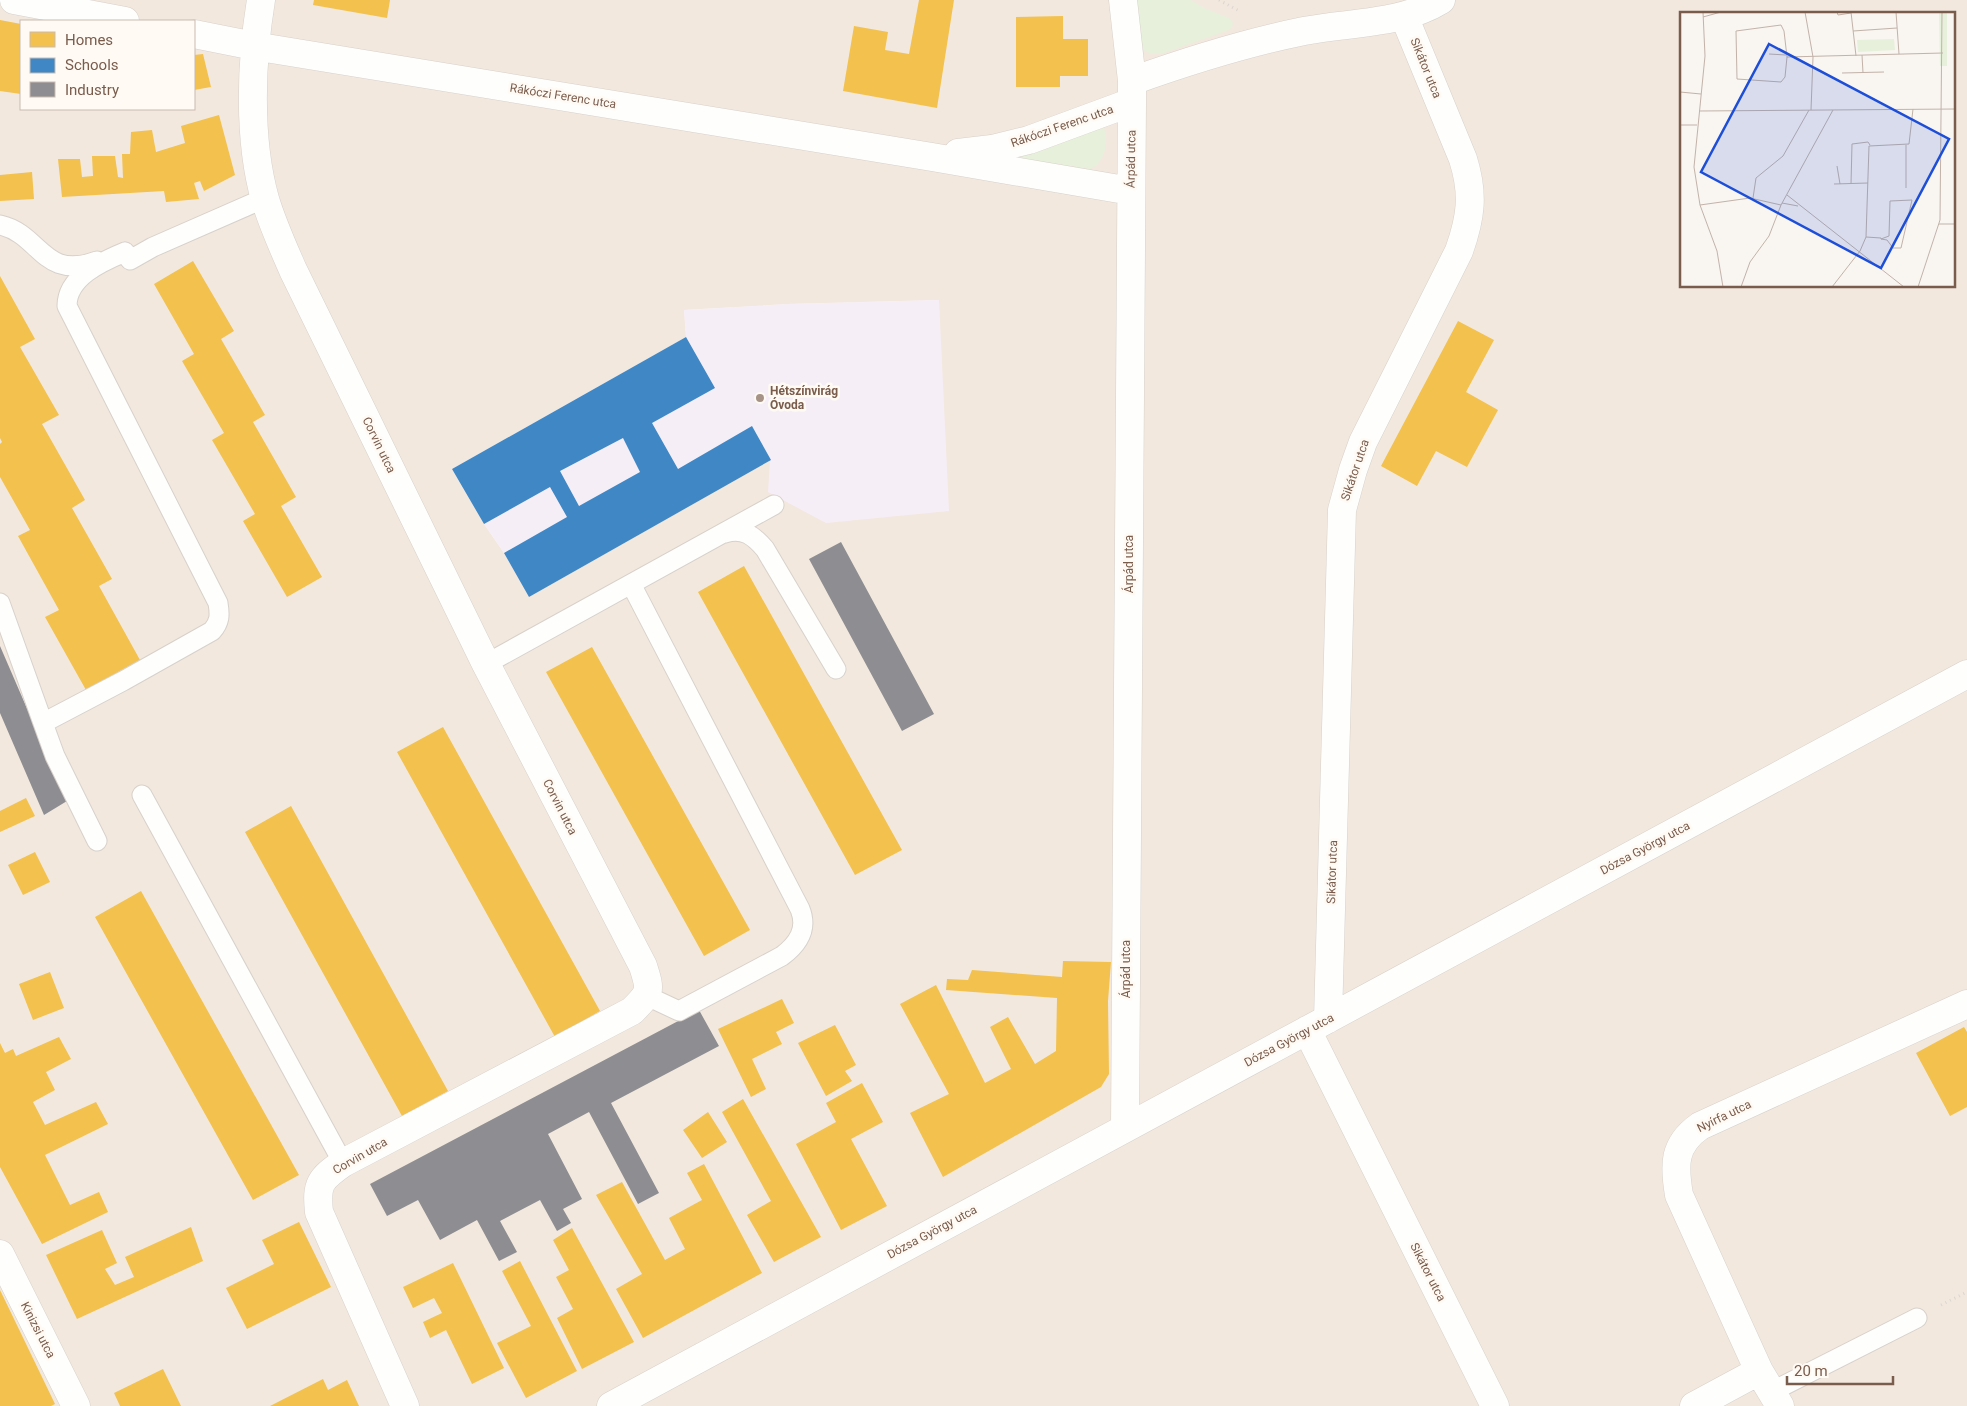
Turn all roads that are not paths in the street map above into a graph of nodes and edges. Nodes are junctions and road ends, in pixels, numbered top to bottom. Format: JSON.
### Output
{"nodes":[{"id":1,"x":14,"y":0,"type":"edge"},
{"id":2,"x":261,"y":0,"type":"edge"},
{"id":3,"x":1123,"y":0,"type":"edge"},
{"id":4,"x":1441,"y":0,"type":"edge"},
{"id":5,"x":1404,"y":16,"type":"junction"},
{"id":6,"x":120,"y":20,"type":"edge"},
{"id":7,"x":195,"y":34,"type":"edge"},
{"id":8,"x":254,"y":46,"type":"junction"},
{"id":9,"x":1132,"y":92,"type":"junction"},
{"id":10,"x":932,"y":157,"type":"junction"},
{"id":11,"x":1131,"y":191,"type":"junction"},
{"id":12,"x":265,"y":198,"type":"junction"},
{"id":13,"x":0,"y":225,"type":"edge"},
{"id":14,"x":125,"y":252,"type":"junction"},
{"id":15,"x":774,"y":505,"type":"dead end"},
{"id":16,"x":721,"y":534,"type":"junction"},
{"id":17,"x":631,"y":584,"type":"junction"},
{"id":18,"x":0,"y":603,"type":"edge"},
{"id":19,"x":486,"y":664,"type":"junction"},
{"id":20,"x":836,"y":669,"type":"dead end"},
{"id":21,"x":1967,"y":674,"type":"edge"},
{"id":22,"x":42,"y":723,"type":"junction"},
{"id":23,"x":142,"y":795,"type":"dead end"},
{"id":24,"x":97,"y":841,"type":"dead end"},
{"id":25,"x":647,"y":996,"type":"junction"},
{"id":26,"x":1967,"y":1004,"type":"edge"},
{"id":27,"x":1318,"y":1024,"type":"junction"},
{"id":28,"x":1125,"y":1128,"type":"junction"},
{"id":29,"x":343,"y":1163,"type":"junction"},
{"id":30,"x":0,"y":1254,"type":"edge"},
{"id":31,"x":1917,"y":1318,"type":"dead end"},
{"id":32,"x":1770,"y":1390,"type":"edge"},
{"id":33,"x":76,"y":1406,"type":"edge"},
{"id":34,"x":405,"y":1406,"type":"edge"},
{"id":35,"x":611,"y":1406,"type":"edge"},
{"id":36,"x":1495,"y":1406,"type":"edge"},
{"id":37,"x":1694,"y":1406,"type":"edge"}],
"edges":[{"from":1,"to":6,"type":"street"},
{"from":2,"to":8,"type":"street","name":"Corvin utca"},
{"from":3,"to":9,"type":"street","name":"Árpád utca"},
{"from":4,"to":5,"type":"street"},
{"from":5,"to":9,"type":"street"},
{"from":5,"to":27,"type":"street","name":"Sikátor utca"},
{"from":7,"to":8,"type":"street","name":"Rákóczi Ferenc utca"},
{"from":8,"to":10,"type":"street","name":"Rákóczi Ferenc utca"},
{"from":8,"to":12,"type":"street","name":"Corvin utca"},
{"from":9,"to":10,"type":"street","name":"Rákóczi Ferenc utca"},
{"from":9,"to":11,"type":"street","name":"Árpád utca"},
{"from":10,"to":11,"type":"street","name":"Rákóczi Ferenc utca"},
{"from":11,"to":28,"type":"street","name":"Árpád utca"},
{"from":12,"to":14,"type":"lane"},
{"from":12,"to":19,"type":"street","name":"Corvin utca"},
{"from":13,"to":14,"type":"lane"},
{"from":14,"to":22,"type":"lane"},
{"from":15,"to":16,"type":"lane"},
{"from":16,"to":17,"type":"lane"},
{"from":16,"to":20,"type":"lane"},
{"from":17,"to":19,"type":"lane"},
{"from":17,"to":25,"type":"lane"},
{"from":18,"to":22,"type":"lane"},
{"from":19,"to":25,"type":"street","name":"Corvin utca"},
{"from":21,"to":27,"type":"street","name":"Dózsa György utca"},
{"from":22,"to":24,"type":"lane"},
{"from":23,"to":29,"type":"lane"},
{"from":25,"to":29,"type":"street","name":"Corvin utca"},
{"from":26,"to":32,"type":"street","name":"Nyírfa utca"},
{"from":27,"to":28,"type":"street","name":"Dózsa György utca"},
{"from":27,"to":36,"type":"street","name":"Sikátor utca"},
{"from":28,"to":35,"type":"street","name":"Dózsa György utca"},
{"from":29,"to":34,"type":"street","name":"Corvin utca"},
{"from":30,"to":33,"type":"street","name":"Kinizsi utca"},
{"from":31,"to":32,"type":"lane"},
{"from":32,"to":37,"type":"street"}]}
